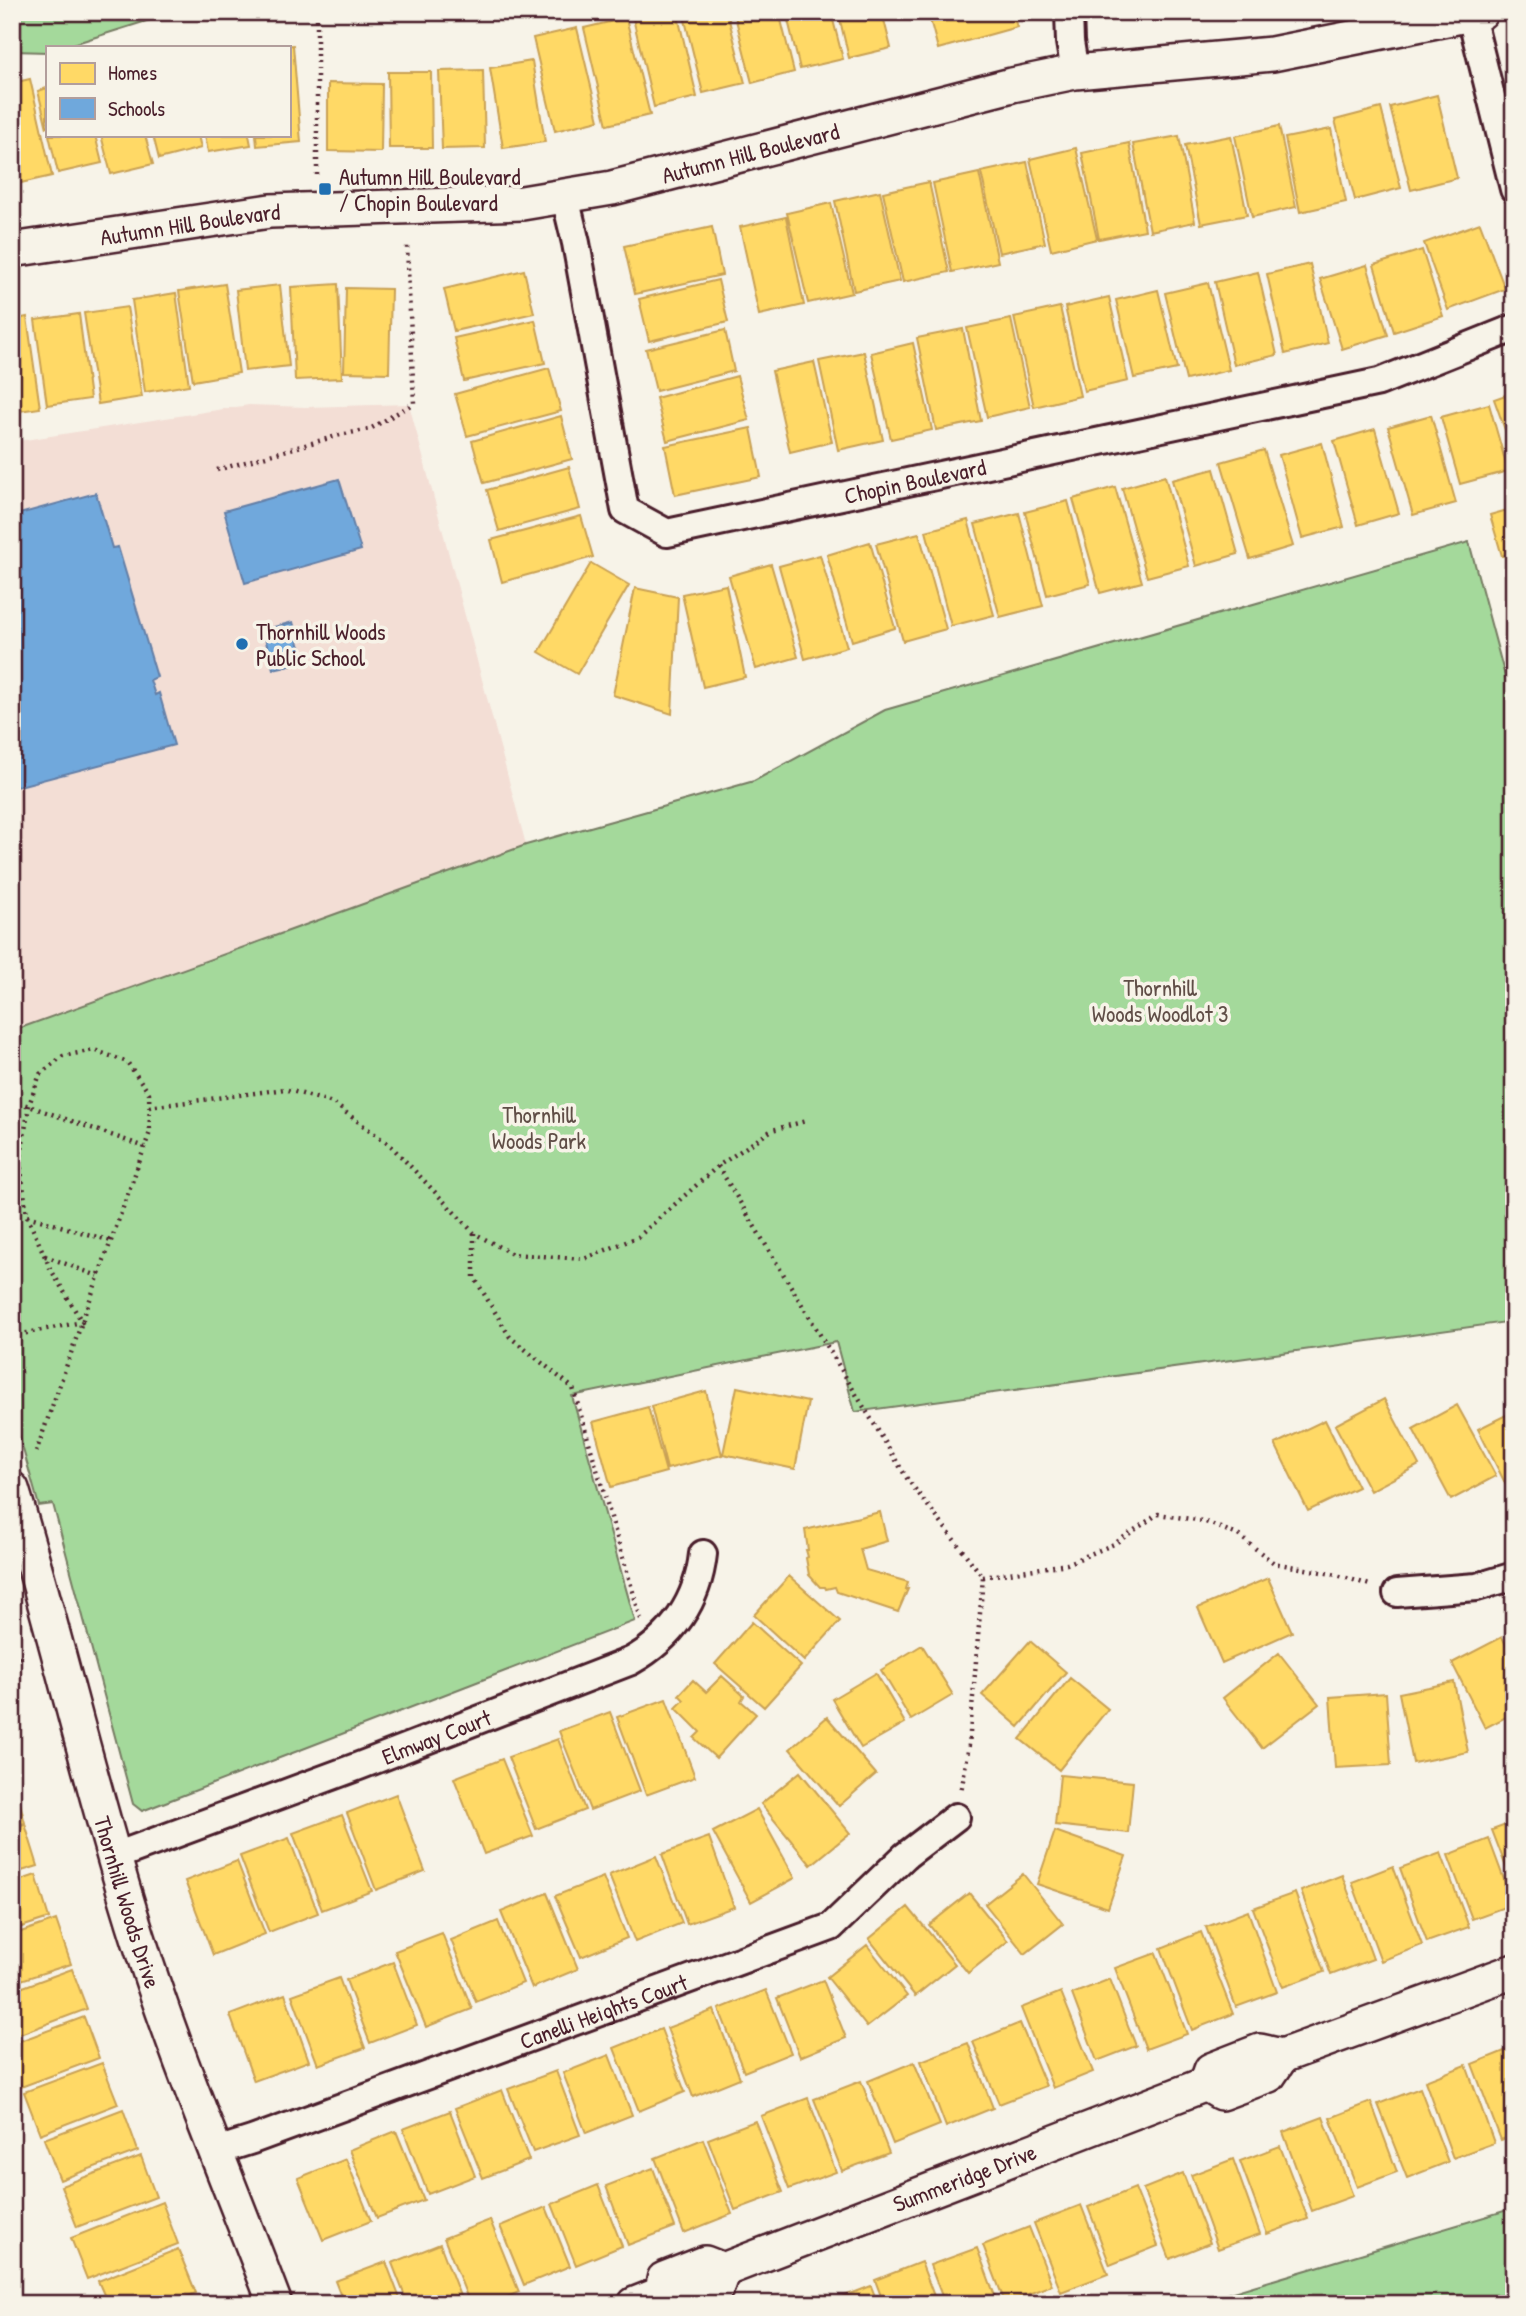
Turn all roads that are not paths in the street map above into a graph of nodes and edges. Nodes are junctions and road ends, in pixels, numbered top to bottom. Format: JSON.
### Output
{"nodes":[{"id":1,"x":1069,"y":12,"type":"edge"},
{"id":2,"x":1474,"y":13,"type":"edge"},
{"id":3,"x":1074,"y":72,"type":"junction"},
{"id":4,"x":1514,"y":189,"type":"edge"},
{"id":5,"x":565,"y":197,"type":"junction"},
{"id":6,"x":12,"y":250,"type":"edge"},
{"id":7,"x":1514,"y":328,"type":"edge"},
{"id":8,"x":12,"y":1489,"type":"edge"},
{"id":9,"x":703,"y":1553,"type":"dead end"},
{"id":10,"x":1514,"y":1576,"type":"edge"},
{"id":11,"x":1397,"y":1593,"type":"road end"},
{"id":12,"x":956,"y":1817,"type":"road end"},
{"id":13,"x":113,"y":1857,"type":"junction"},
{"id":14,"x":1514,"y":1971,"type":"edge"},
{"id":15,"x":217,"y":2151,"type":"junction"},
{"id":16,"x":649,"y":2298,"type":"edge"},
{"id":17,"x":275,"y":2304,"type":"edge"}],
"edges":[{"from":1,"to":3,"type":"street"},
{"from":2,"to":3,"type":"street","name":"Autumn Hill Boulevard"},
{"from":2,"to":4,"type":"street"},
{"from":3,"to":5,"type":"street","name":"Autumn Hill Boulevard"},
{"from":5,"to":6,"type":"street","name":"Autumn Hill Boulevard"},
{"from":5,"to":7,"type":"street","name":"Chopin Boulevard"},
{"from":8,"to":13,"type":"street","name":"Thornhill Woods Drive"},
{"from":9,"to":13,"type":"street","name":"Elmway Court"},
{"from":10,"to":11,"type":"street"},
{"from":12,"to":15,"type":"street","name":"Canelli Heights Court"},
{"from":13,"to":15,"type":"street","name":"Thornhill Woods Drive"},
{"from":14,"to":16,"type":"street","name":"Summeridge Drive"},
{"from":15,"to":17,"type":"street","name":"Thornhill Woods Drive"}]}
